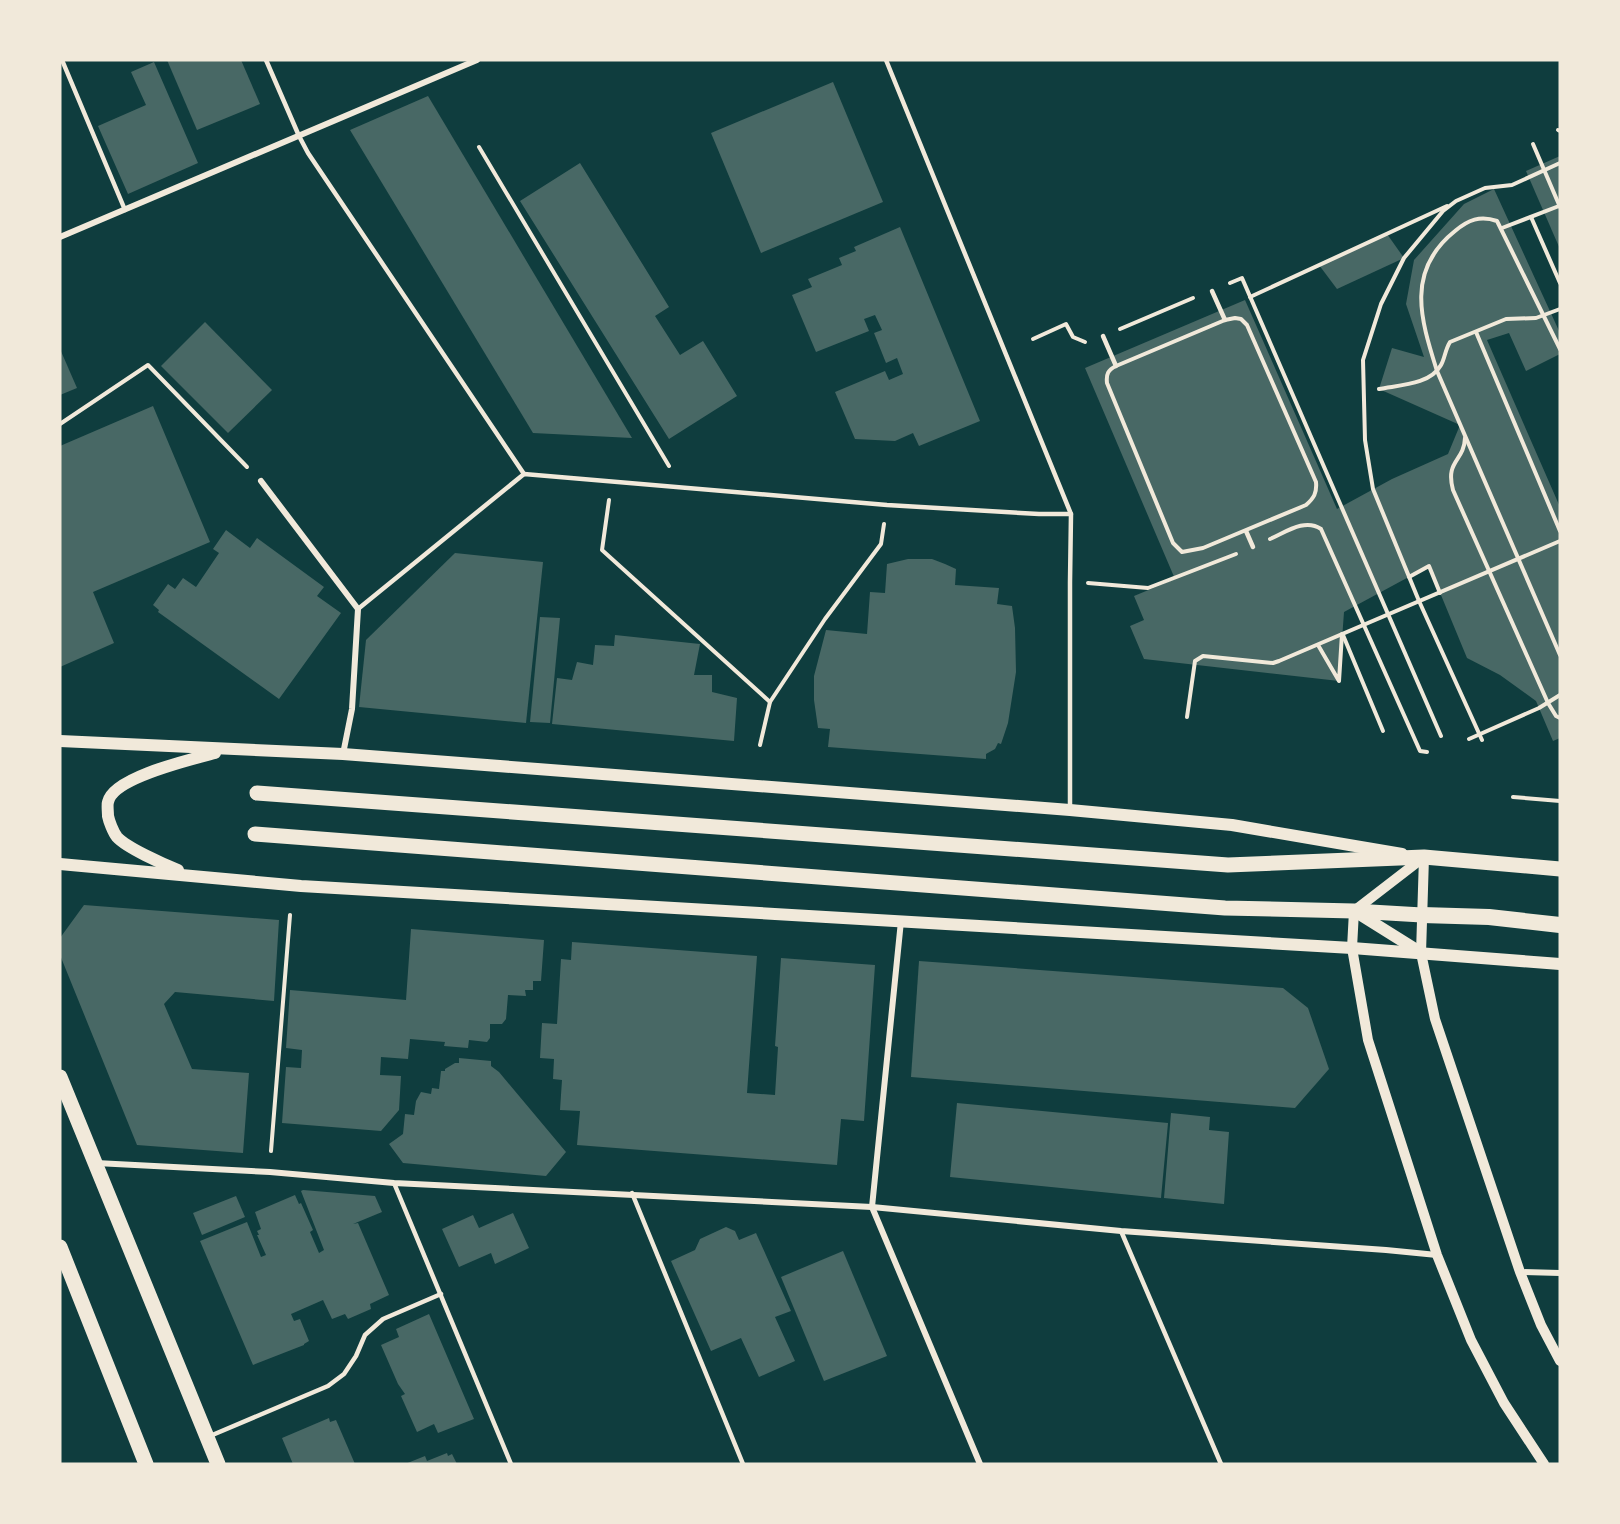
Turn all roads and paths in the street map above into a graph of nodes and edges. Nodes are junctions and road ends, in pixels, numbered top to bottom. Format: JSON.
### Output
{"nodes":[{"id":1,"x":62,"y":60,"type":"edge"},
{"id":2,"x":266,"y":60,"type":"edge"},
{"id":3,"x":477,"y":60,"type":"edge"},
{"id":4,"x":886,"y":60,"type":"edge"},
{"id":5,"x":299,"y":136,"type":"junction"},
{"id":6,"x":1533,"y":144,"type":"dead end"},
{"id":7,"x":479,"y":147,"type":"dead end"},
{"id":8,"x":1560,"y":163,"type":"edge"},
{"id":9,"x":1545,"y":170,"type":"junction"},
{"id":10,"x":1456,"y":201,"type":"junction"},
{"id":11,"x":1560,"y":206,"type":"edge"},
{"id":12,"x":125,"y":210,"type":"junction"},
{"id":13,"x":1531,"y":217,"type":"junction"},
{"id":14,"x":1502,"y":228,"type":"junction"},
{"id":15,"x":60,"y":237,"type":"edge"},
{"id":16,"x":1560,"y":283,"type":"edge"},
{"id":17,"x":1212,"y":291,"type":"junction"},
{"id":18,"x":1250,"y":297,"type":"junction"},
{"id":19,"x":1560,"y":309,"type":"edge"},
{"id":20,"x":1544,"y":315,"type":"junction"},
{"id":21,"x":1225,"y":320,"type":"junction"},
{"id":22,"x":1476,"y":332,"type":"junction"},
{"id":23,"x":1103,"y":336,"type":"junction"},
{"id":24,"x":1033,"y":339,"type":"dead end"},
{"id":25,"x":1560,"y":349,"type":"edge"},
{"id":26,"x":1116,"y":366,"type":"junction"},
{"id":27,"x":1437,"y":371,"type":"junction"},
{"id":28,"x":1379,"y":389,"type":"dead end"},
{"id":29,"x":60,"y":424,"type":"edge"},
{"id":30,"x":1465,"y":438,"type":"junction"},
{"id":31,"x":524,"y":474,"type":"junction"},
{"id":32,"x":261,"y":481,"type":"joint"},
{"id":33,"x":612,"y":482,"type":"junction"},
{"id":34,"x":682,"y":488,"type":"junction"},
{"id":35,"x":887,"y":505,"type":"junction"},
{"id":36,"x":1306,"y":505,"type":"dead end"},
{"id":37,"x":1071,"y":514,"type":"junction"},
{"id":38,"x":1246,"y":531,"type":"dead end"},
{"id":39,"x":1560,"y":531,"type":"edge"},
{"id":40,"x":1560,"y":542,"type":"edge"},
{"id":41,"x":1252,"y":547,"type":"junction"},
{"id":42,"x":1203,"y":549,"type":"dead end"},
{"id":43,"x":1518,"y":559,"type":"junction"},
{"id":44,"x":1489,"y":572,"type":"junction"},
{"id":45,"x":1409,"y":577,"type":"junction"},
{"id":46,"x":1070,"y":582,"type":"junction"},
{"id":47,"x":1440,"y":592,"type":"junction"},
{"id":48,"x":1419,"y":601,"type":"junction"},
{"id":49,"x":358,"y":609,"type":"junction"},
{"id":50,"x":1388,"y":615,"type":"junction"},
{"id":51,"x":1364,"y":626,"type":"junction"},
{"id":52,"x":1342,"y":634,"type":"junction"},
{"id":53,"x":1319,"y":645,"type":"junction"},
{"id":54,"x":1560,"y":656,"type":"edge"},
{"id":55,"x":1560,"y":696,"type":"edge"},
{"id":56,"x":770,"y":702,"type":"junction"},
{"id":57,"x":1548,"y":703,"type":"junction"},
{"id":58,"x":1187,"y":717,"type":"dead end"},
{"id":59,"x":1560,"y":718,"type":"edge"},
{"id":60,"x":1383,"y":731,"type":"dead end"},
{"id":61,"x":1480,"y":734,"type":"junction"},
{"id":62,"x":1440,"y":736,"type":"dead end"},
{"id":63,"x":1469,"y":739,"type":"dead end"},
{"id":64,"x":1482,"y":740,"type":"dead end"},
{"id":65,"x":60,"y":741,"type":"edge"},
{"id":66,"x":760,"y":745,"type":"dead end"},
{"id":67,"x":228,"y":750,"type":"junction"},
{"id":68,"x":1427,"y":752,"type":"dead end"},
{"id":69,"x":343,"y":754,"type":"junction"},
{"id":70,"x":257,"y":793,"type":"dead end"},
{"id":71,"x":1513,"y":797,"type":"dead end"},
{"id":72,"x":1560,"y":801,"type":"edge"},
{"id":73,"x":1070,"y":810,"type":"junction"},
{"id":74,"x":255,"y":834,"type":"dead end"},
{"id":75,"x":1424,"y":857,"type":"junction"},
{"id":76,"x":60,"y":864,"type":"edge"},
{"id":77,"x":1560,"y":869,"type":"edge"},
{"id":78,"x":186,"y":874,"type":"junction"},
{"id":79,"x":1354,"y":910,"type":"junction"},
{"id":80,"x":290,"y":915,"type":"dead end"},
{"id":81,"x":1422,"y":915,"type":"junction"},
{"id":82,"x":901,"y":920,"type":"junction"},
{"id":83,"x":1560,"y":925,"type":"edge"},
{"id":84,"x":1352,"y":948,"type":"junction"},
{"id":85,"x":1422,"y":953,"type":"junction"},
{"id":86,"x":1560,"y":964,"type":"edge"},
{"id":87,"x":60,"y":1077,"type":"edge"},
{"id":88,"x":95,"y":1163,"type":"junction"},
{"id":89,"x":270,"y":1172,"type":"junction"},
{"id":90,"x":394,"y":1183,"type":"junction"},
{"id":91,"x":632,"y":1193,"type":"junction"},
{"id":92,"x":872,"y":1207,"type":"junction"},
{"id":93,"x":1121,"y":1231,"type":"junction"},
{"id":94,"x":60,"y":1247,"type":"edge"},
{"id":95,"x":1437,"y":1255,"type":"junction"},
{"id":96,"x":1520,"y":1272,"type":"junction"},
{"id":97,"x":1560,"y":1273,"type":"edge"},
{"id":98,"x":441,"y":1294,"type":"junction"},
{"id":99,"x":1560,"y":1361,"type":"edge"},
{"id":100,"x":207,"y":1437,"type":"junction"},
{"id":101,"x":146,"y":1464,"type":"edge"},
{"id":102,"x":218,"y":1464,"type":"edge"},
{"id":103,"x":511,"y":1464,"type":"edge"},
{"id":104,"x":743,"y":1464,"type":"edge"},
{"id":105,"x":980,"y":1464,"type":"edge"},
{"id":106,"x":1221,"y":1464,"type":"edge"},
{"id":107,"x":1544,"y":1464,"type":"edge"}],
"edges":[{"from":1,"to":12,"type":"lane"},
{"from":2,"to":5,"type":"lane"},
{"from":3,"to":5,"type":"street"},
{"from":4,"to":37,"type":"lane"},
{"from":5,"to":12,"type":"street"},
{"from":5,"to":31,"type":"lane"},
{"from":6,"to":9,"type":"path"},
{"from":7,"to":34,"type":"path"},
{"from":8,"to":9,"type":"path"},
{"from":9,"to":10,"type":"path"},
{"from":9,"to":11,"type":"path"},
{"from":10,"to":18,"type":"path"},
{"from":10,"to":45,"type":"path"},
{"from":11,"to":13,"type":"path"},
{"from":12,"to":15,"type":"street"},
{"from":13,"to":14,"type":"path"},
{"from":13,"to":16,"type":"path"},
{"from":14,"to":20,"type":"path"},
{"from":14,"to":27,"type":"path"},
{"from":17,"to":18,"type":"path"},
{"from":17,"to":21,"type":"lane"},
{"from":17,"to":23,"type":"path"},
{"from":18,"to":50,"type":"path"},
{"from":19,"to":20,"type":"path"},
{"from":20,"to":22,"type":"path"},
{"from":20,"to":25,"type":"path"},
{"from":21,"to":26,"type":"path"},
{"from":21,"to":36,"type":"path"},
{"from":22,"to":27,"type":"path"},
{"from":22,"to":39,"type":"path"},
{"from":23,"to":24,"type":"path"},
{"from":23,"to":26,"type":"lane"},
{"from":26,"to":42,"type":"path"},
{"from":27,"to":28,"type":"path"},
{"from":27,"to":30,"type":"path"},
{"from":29,"to":32,"type":"path"},
{"from":30,"to":43,"type":"path"},
{"from":30,"to":44,"type":"path"},
{"from":31,"to":33,"type":"lane"},
{"from":31,"to":49,"type":"lane"},
{"from":32,"to":49,"type":"street"},
{"from":33,"to":34,"type":"lane"},
{"from":33,"to":56,"type":"path"},
{"from":34,"to":35,"type":"lane"},
{"from":35,"to":37,"type":"lane"},
{"from":35,"to":56,"type":"path"},
{"from":37,"to":46,"type":"lane"},
{"from":38,"to":41,"type":"lane"},
{"from":40,"to":43,"type":"path"},
{"from":41,"to":46,"type":"path"},
{"from":41,"to":51,"type":"path"},
{"from":43,"to":44,"type":"path"},
{"from":43,"to":54,"type":"path"},
{"from":44,"to":47,"type":"path"},
{"from":44,"to":57,"type":"path"},
{"from":45,"to":47,"type":"path"},
{"from":45,"to":48,"type":"path"},
{"from":46,"to":73,"type":"lane"},
{"from":47,"to":48,"type":"path"},
{"from":48,"to":50,"type":"path"},
{"from":48,"to":61,"type":"path"},
{"from":49,"to":69,"type":"street"},
{"from":50,"to":51,"type":"path"},
{"from":50,"to":62,"type":"path"},
{"from":51,"to":52,"type":"path"},
{"from":51,"to":68,"type":"path"},
{"from":52,"to":53,"type":"path"},
{"from":52,"to":53,"type":"path"},
{"from":52,"to":60,"type":"path"},
{"from":53,"to":58,"type":"path"},
{"from":55,"to":57,"type":"path"},
{"from":56,"to":66,"type":"path"},
{"from":57,"to":59,"type":"path"},
{"from":57,"to":61,"type":"path"},
{"from":61,"to":63,"type":"path"},
{"from":61,"to":64,"type":"path"},
{"from":65,"to":67,"type":"main road"},
{"from":67,"to":69,"type":"main road"},
{"from":67,"to":78,"type":"main road"},
{"from":69,"to":73,"type":"main road"},
{"from":70,"to":75,"type":"main road"},
{"from":71,"to":72,"type":"path"},
{"from":73,"to":75,"type":"main road"},
{"from":74,"to":79,"type":"main road"},
{"from":75,"to":77,"type":"main road"},
{"from":75,"to":79,"type":"street"},
{"from":75,"to":81,"type":"street"},
{"from":76,"to":78,"type":"main road"},
{"from":78,"to":82,"type":"main road"},
{"from":79,"to":81,"type":"main road"},
{"from":79,"to":84,"type":"street"},
{"from":79,"to":85,"type":"main road"},
{"from":80,"to":89,"type":"path"},
{"from":81,"to":83,"type":"highway"},
{"from":81,"to":85,"type":"street"},
{"from":82,"to":84,"type":"main road"},
{"from":82,"to":92,"type":"street"},
{"from":84,"to":85,"type":"main road"},
{"from":84,"to":95,"type":"street"},
{"from":85,"to":86,"type":"main road"},
{"from":85,"to":96,"type":"street"},
{"from":87,"to":88,"type":"main road"},
{"from":88,"to":89,"type":"street"},
{"from":88,"to":100,"type":"main road"},
{"from":89,"to":90,"type":"street"},
{"from":90,"to":91,"type":"street"},
{"from":90,"to":98,"type":"lane"},
{"from":91,"to":92,"type":"street"},
{"from":91,"to":104,"type":"lane"},
{"from":92,"to":93,"type":"street"},
{"from":92,"to":105,"type":"street"},
{"from":93,"to":95,"type":"street"},
{"from":93,"to":106,"type":"lane"},
{"from":94,"to":101,"type":"main road"},
{"from":95,"to":107,"type":"street"},
{"from":96,"to":97,"type":"street"},
{"from":96,"to":99,"type":"street"},
{"from":98,"to":100,"type":"lane"},
{"from":98,"to":103,"type":"lane"},
{"from":100,"to":102,"type":"main road"}]}
